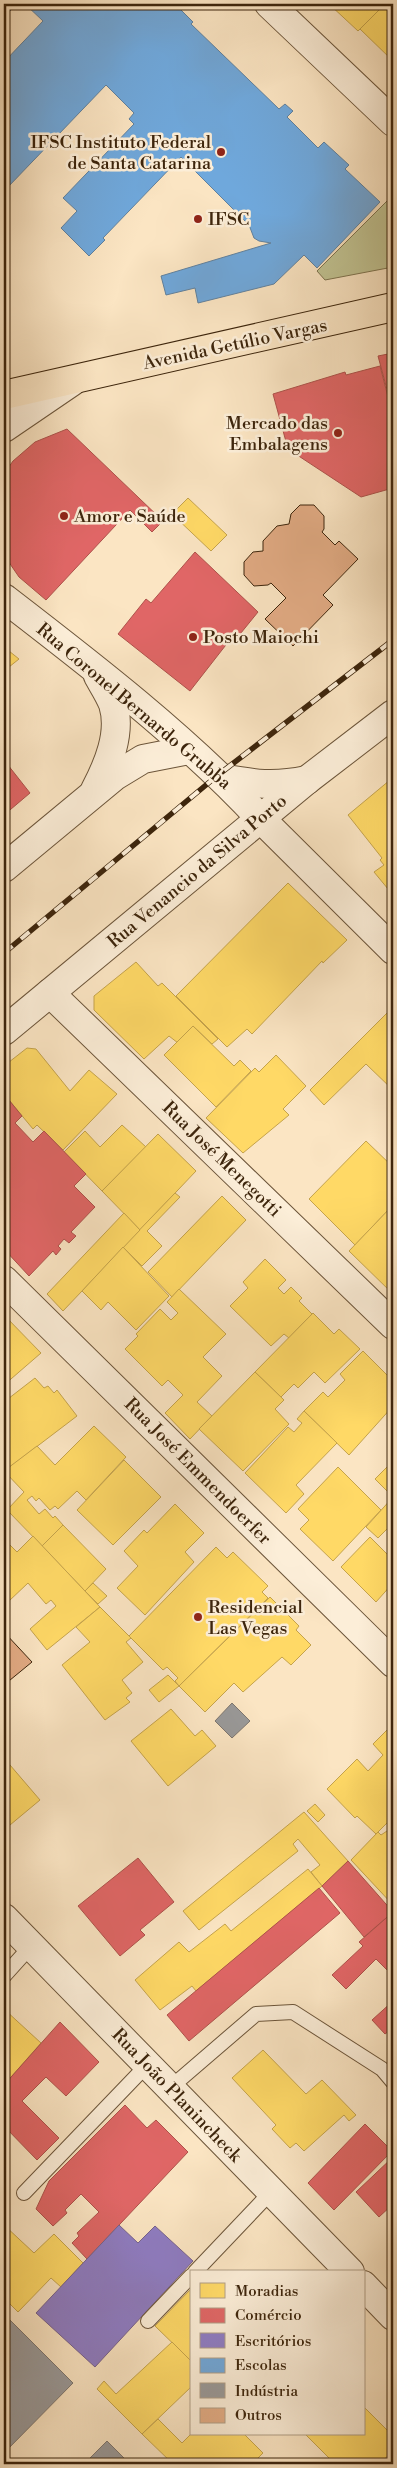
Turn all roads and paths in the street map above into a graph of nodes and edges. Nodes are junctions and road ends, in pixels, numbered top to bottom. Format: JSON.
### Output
{"nodes":[{"id":1,"x":268,"y":4,"type":"edge"},
{"id":2,"x":393,"y":122,"type":"edge"},
{"id":3,"x":393,"y":308,"type":"edge"},
{"id":4,"x":76,"y":379,"type":"junction"},
{"id":5,"x":4,"y":395,"type":"edge"},
{"id":6,"x":4,"y":428,"type":"edge"},
{"id":7,"x":4,"y":598,"type":"edge"},
{"id":8,"x":94,"y":668,"type":"junction"},
{"id":9,"x":393,"y":714,"type":"edge"},
{"id":10,"x":189,"y":750,"type":"junction"},
{"id":11,"x":222,"y":778,"type":"junction"},
{"id":12,"x":307,"y":780,"type":"junction"},
{"id":13,"x":95,"y":791,"type":"junction"},
{"id":14,"x":261,"y":819,"type":"junction"},
{"id":15,"x":224,"y":850,"type":"junction"},
{"id":16,"x":4,"y":868,"type":"edge"},
{"id":17,"x":393,"y":950,"type":"edge"},
{"id":18,"x":50,"y":993,"type":"junction"},
{"id":19,"x":4,"y":1031,"type":"edge"},
{"id":20,"x":4,"y":1280,"type":"edge"},
{"id":21,"x":393,"y":1325,"type":"edge"},
{"id":22,"x":393,"y":1663,"type":"edge"},
{"id":23,"x":4,"y":1918,"type":"edge"},
{"id":24,"x":31,"y":1946,"type":"junction"},
{"id":25,"x":4,"y":1976,"type":"edge"},
{"id":26,"x":147,"y":2064,"type":"junction"},
{"id":27,"x":393,"y":2082,"type":"edge"},
{"id":28,"x":170,"y":2088,"type":"junction"},
{"id":29,"x":272,"y":2192,"type":"junction"},
{"id":30,"x":24,"y":2193,"type":"dead end"},
{"id":31,"x":197,"y":2270,"type":"edge"},
{"id":32,"x":348,"y":2270,"type":"edge"},
{"id":33,"x":190,"y":2277,"type":"edge"},
{"id":34,"x":364,"y":2287,"type":"edge"},
{"id":35,"x":393,"y":2316,"type":"edge"},
{"id":36,"x":148,"y":2321,"type":"dead end"}],
"edges":[{"from":1,"to":2,"type":"street"},
{"from":3,"to":4,"type":"highway","name":"Avenida Getúlio Vargas"},
{"from":4,"to":5,"type":"highway","name":"Avenida Getúlio Vargas"},
{"from":4,"to":6,"type":"street","name":"Avenida Getúlio Vargas"},
{"from":7,"to":8,"type":"street","name":"Rua Coronel Bernardo Grubba"},
{"from":8,"to":10,"type":"street","name":"Rua Coronel Bernardo Grubba"},
{"from":8,"to":13,"type":"street"},
{"from":9,"to":12,"type":"street","name":"Rua Venancio da Silva Porto"},
{"from":10,"to":11,"type":"street","name":"Rua Coronel Bernardo Grubba"},
{"from":10,"to":13,"type":"street"},
{"from":11,"to":12,"type":"street"},
{"from":11,"to":14,"type":"street","name":"Rua Coronel Bernardo Grubba"},
{"from":11,"to":15,"type":"street"},
{"from":12,"to":14,"type":"street","name":"Rua Venancio da Silva Porto"},
{"from":13,"to":16,"type":"street"},
{"from":14,"to":15,"type":"street","name":"Rua Venancio da Silva Porto"},
{"from":14,"to":17,"type":"street","name":"Rua Coronel Bernardo Grubba"},
{"from":15,"to":18,"type":"street","name":"Rua Venancio da Silva Porto"},
{"from":18,"to":19,"type":"street","name":"Rua Venancio da Silva Porto"},
{"from":18,"to":21,"type":"street","name":"Rua José Menegotti"},
{"from":20,"to":22,"type":"street","name":"Rua José Emmendoerfer"},
{"from":23,"to":24,"type":"street","name":"Rua João Planincheck"},
{"from":24,"to":25,"type":"lane"},
{"from":24,"to":26,"type":"street","name":"Rua João Planincheck"},
{"from":26,"to":28,"type":"street","name":"Rua João Planincheck"},
{"from":26,"to":30,"type":"lane"},
{"from":27,"to":28,"type":"lane"},
{"from":28,"to":29,"type":"street","name":"Rua João Planincheck"},
{"from":29,"to":31,"type":"lane"},
{"from":29,"to":32,"type":"street","name":"Rua João Planincheck"},
{"from":33,"to":36,"type":"lane"},
{"from":34,"to":35,"type":"street"}]}
